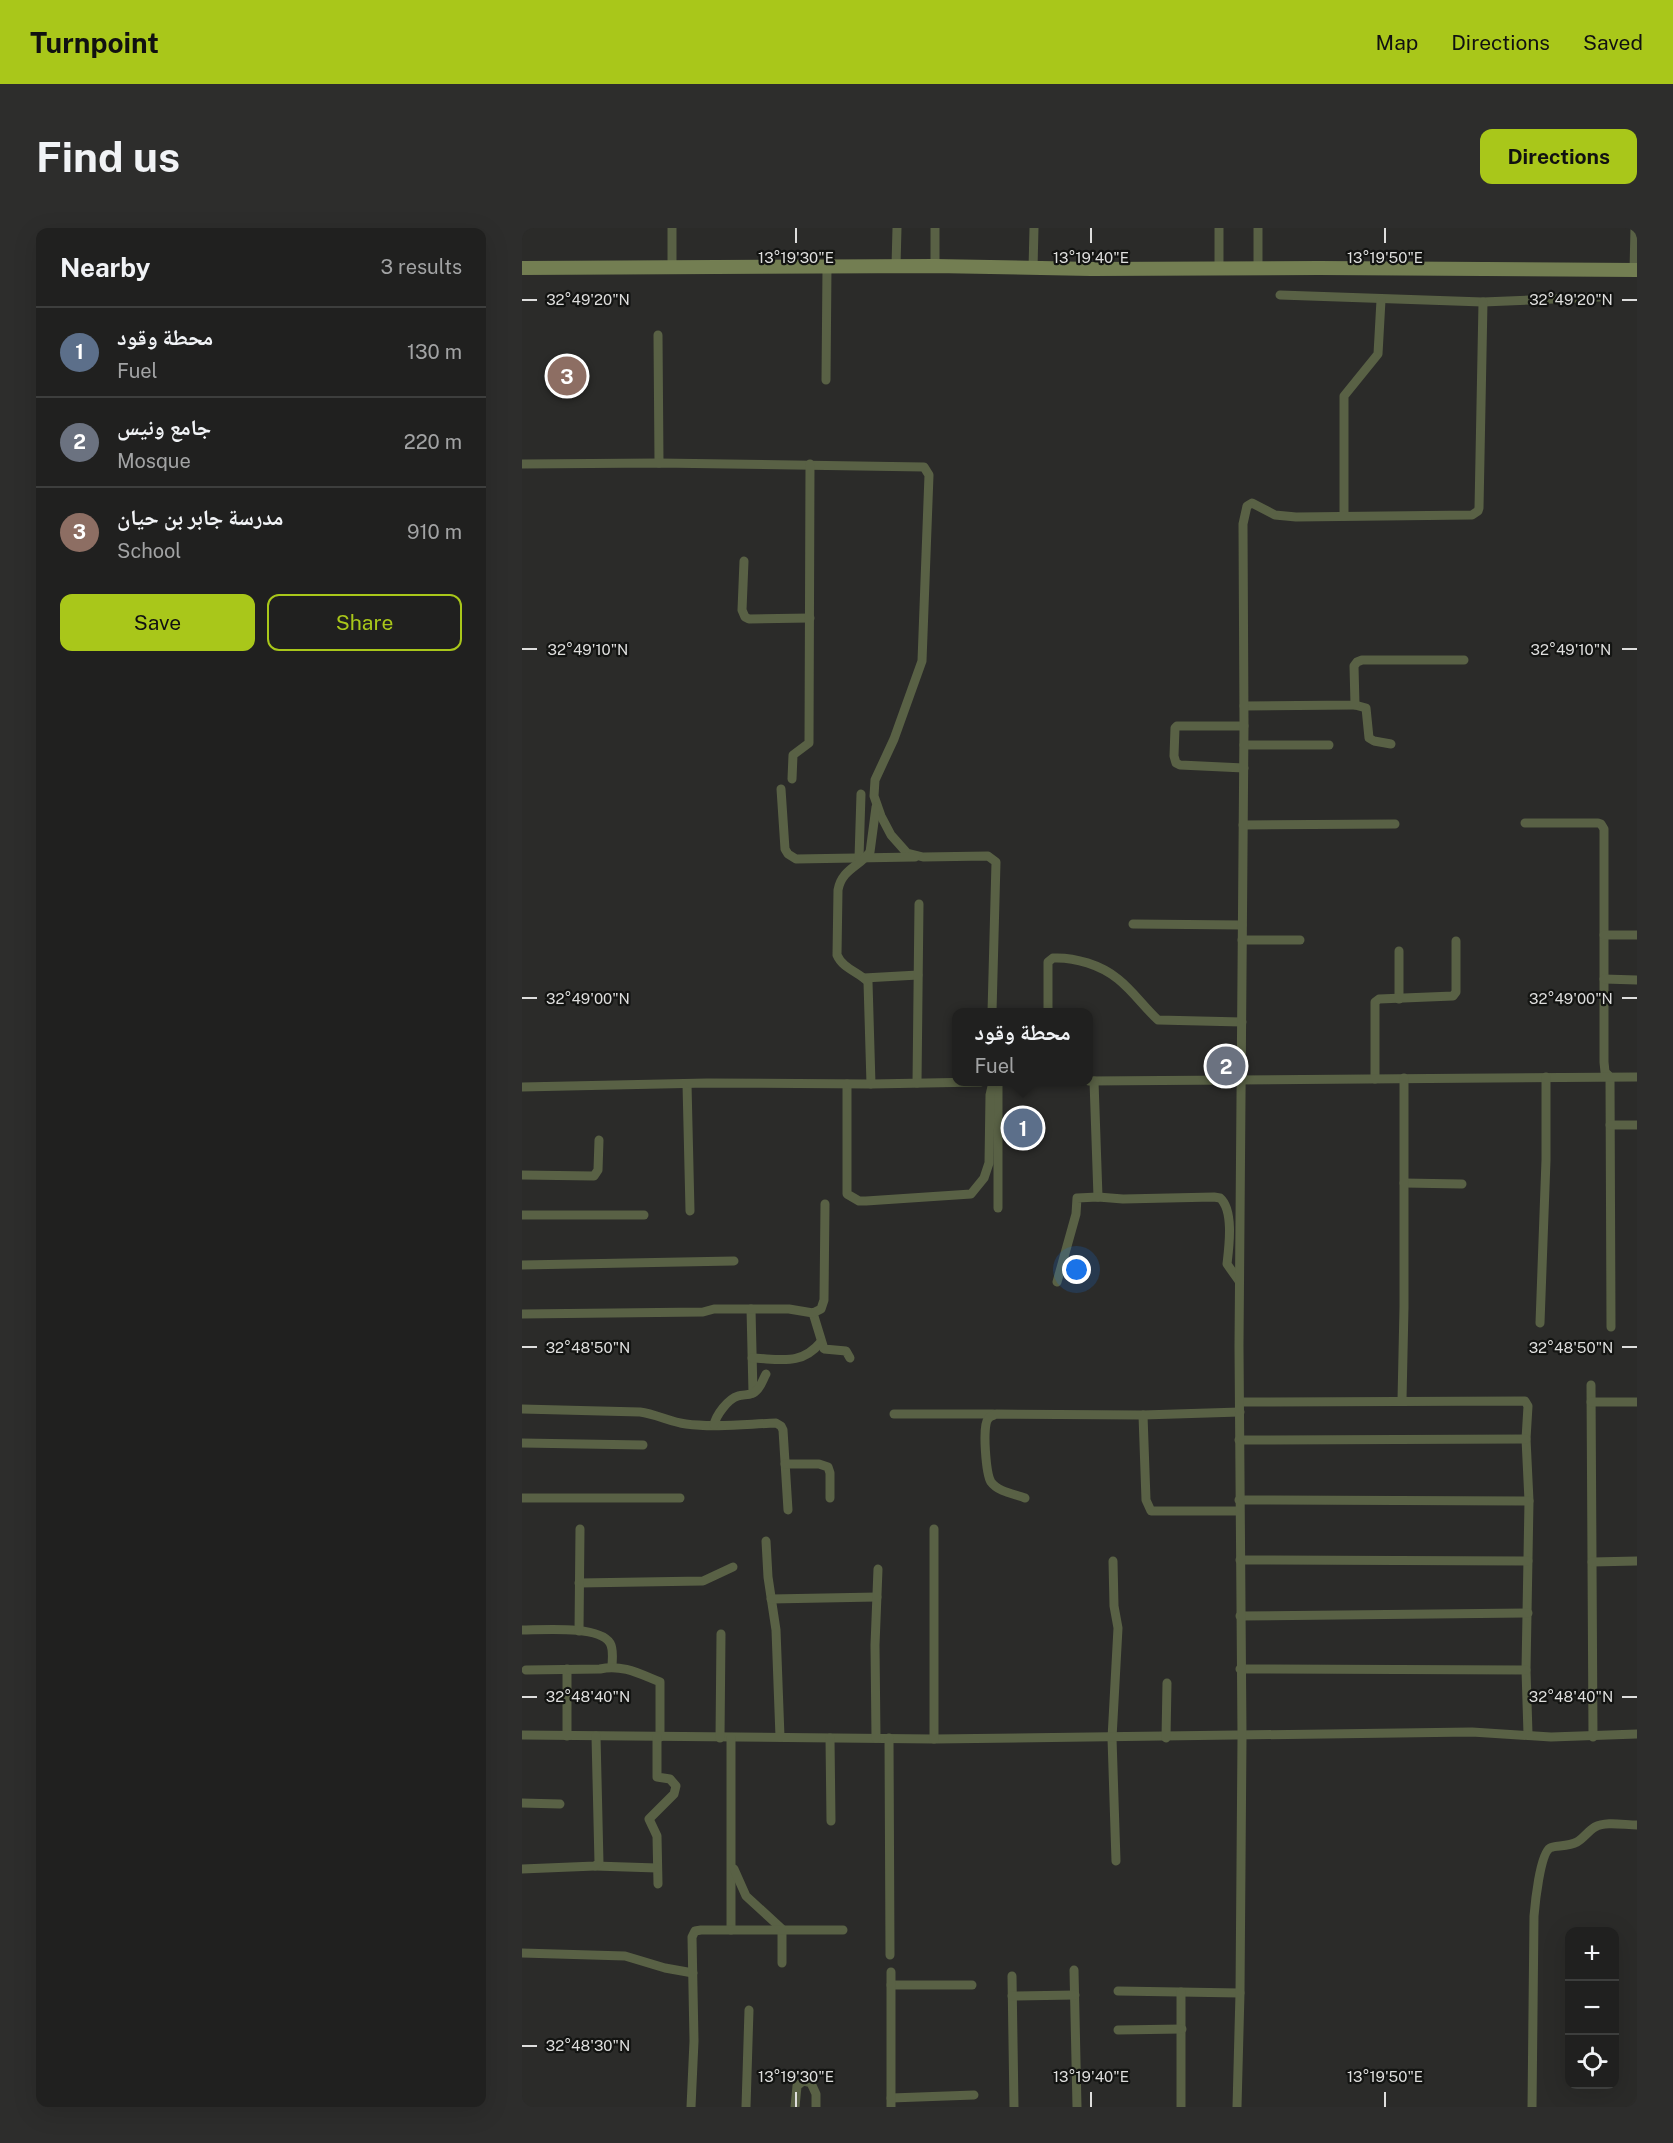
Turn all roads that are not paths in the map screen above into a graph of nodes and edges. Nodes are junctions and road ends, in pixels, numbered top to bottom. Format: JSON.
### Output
{"nodes":[{"id":1,"x":672,"y":228,"type":"edge"},
{"id":2,"x":897,"y":228,"type":"edge"},
{"id":3,"x":935,"y":228,"type":"edge"},
{"id":4,"x":1034,"y":228,"type":"edge"},
{"id":5,"x":1220,"y":228,"type":"edge"},
{"id":6,"x":1258,"y":228,"type":"edge"},
{"id":7,"x":1635,"y":228,"type":"edge"},
{"id":8,"x":896,"y":266,"type":"junction"},
{"id":9,"x":934,"y":266,"type":"junction"},
{"id":10,"x":827,"y":267,"type":"junction"},
{"id":11,"x":522,"y":268,"type":"edge"},
{"id":12,"x":672,"y":268,"type":"junction"},
{"id":13,"x":1033,"y":269,"type":"junction"},
{"id":14,"x":1258,"y":269,"type":"junction"},
{"id":15,"x":1220,"y":270,"type":"junction"},
{"id":16,"x":1636,"y":270,"type":"edge"},
{"id":17,"x":1280,"y":295,"type":"dead end"},
{"id":18,"x":1600,"y":297,"type":"dead end"},
{"id":19,"x":1381,"y":300,"type":"junction"},
{"id":20,"x":1483,"y":302,"type":"junction"},
{"id":21,"x":658,"y":335,"type":"dead end"},
{"id":22,"x":826,"y":380,"type":"dead end"},
{"id":23,"x":659,"y":463,"type":"junction"},
{"id":24,"x":522,"y":464,"type":"edge"},
{"id":25,"x":810,"y":464,"type":"junction"},
{"id":26,"x":1344,"y":516,"type":"junction"},
{"id":27,"x":744,"y":561,"type":"dead end"},
{"id":28,"x":810,"y":618,"type":"junction"},
{"id":29,"x":1464,"y":660,"type":"dead end"},
{"id":30,"x":1355,"y":705,"type":"junction"},
{"id":31,"x":1244,"y":706,"type":"junction"},
{"id":32,"x":1244,"y":726,"type":"junction"},
{"id":33,"x":1391,"y":744,"type":"dead end"},
{"id":34,"x":1244,"y":745,"type":"junction"},
{"id":35,"x":1329,"y":745,"type":"dead end"},
{"id":36,"x":1244,"y":768,"type":"junction"},
{"id":37,"x":792,"y":779,"type":"dead end"},
{"id":38,"x":781,"y":789,"type":"dead end"},
{"id":39,"x":861,"y":794,"type":"dead end"},
{"id":40,"x":876,"y":804,"type":"junction"},
{"id":41,"x":1395,"y":824,"type":"dead end"},
{"id":42,"x":1525,"y":824,"type":"dead end"},
{"id":43,"x":1243,"y":825,"type":"junction"},
{"id":44,"x":923,"y":857,"type":"junction"},
{"id":45,"x":862,"y":858,"type":"junction"},
{"id":46,"x":919,"y":904,"type":"dead end"},
{"id":47,"x":1133,"y":924,"type":"dead end"},
{"id":48,"x":1242,"y":925,"type":"junction"},
{"id":49,"x":1604,"y":935,"type":"junction"},
{"id":50,"x":1637,"y":935,"type":"edge"},
{"id":51,"x":1242,"y":940,"type":"junction"},
{"id":52,"x":1300,"y":940,"type":"dead end"},
{"id":53,"x":1456,"y":941,"type":"dead end"},
{"id":54,"x":1399,"y":951,"type":"dead end"},
{"id":55,"x":918,"y":975,"type":"junction"},
{"id":56,"x":864,"y":978,"type":"junction"},
{"id":57,"x":1604,"y":979,"type":"junction"},
{"id":58,"x":1637,"y":980,"type":"edge"},
{"id":59,"x":1399,"y":999,"type":"junction"},
{"id":60,"x":992,"y":1008,"type":"edge"},
{"id":61,"x":1047,"y":1008,"type":"edge"},
{"id":62,"x":1242,"y":1022,"type":"junction"},
{"id":63,"x":1546,"y":1077,"type":"junction"},
{"id":64,"x":1610,"y":1077,"type":"junction"},
{"id":65,"x":1637,"y":1077,"type":"edge"},
{"id":66,"x":1404,"y":1078,"type":"junction"},
{"id":67,"x":1240,"y":1079,"type":"junction"},
{"id":68,"x":1375,"y":1079,"type":"junction"},
{"id":69,"x":1093,"y":1081,"type":"edge"},
{"id":70,"x":952,"y":1082,"type":"edge"},
{"id":71,"x":917,"y":1083,"type":"junction"},
{"id":72,"x":687,"y":1084,"type":"junction"},
{"id":73,"x":847,"y":1084,"type":"junction"},
{"id":74,"x":871,"y":1084,"type":"junction"},
{"id":75,"x":992,"y":1086,"type":"edge"},
{"id":76,"x":998,"y":1086,"type":"edge"},
{"id":77,"x":1091,"y":1086,"type":"edge"},
{"id":78,"x":522,"y":1088,"type":"edge"},
{"id":79,"x":1610,"y":1125,"type":"junction"},
{"id":80,"x":1637,"y":1125,"type":"edge"},
{"id":81,"x":599,"y":1140,"type":"dead end"},
{"id":82,"x":522,"y":1175,"type":"edge"},
{"id":83,"x":1404,"y":1183,"type":"junction"},
{"id":84,"x":1462,"y":1184,"type":"dead end"},
{"id":85,"x":1098,"y":1197,"type":"junction"},
{"id":86,"x":825,"y":1204,"type":"dead end"},
{"id":87,"x":998,"y":1208,"type":"dead end"},
{"id":88,"x":690,"y":1211,"type":"dead end"},
{"id":89,"x":522,"y":1215,"type":"edge"},
{"id":90,"x":645,"y":1215,"type":"dead end"},
{"id":91,"x":734,"y":1261,"type":"dead end"},
{"id":92,"x":522,"y":1265,"type":"edge"},
{"id":93,"x":1239,"y":1281,"type":"junction"},
{"id":94,"x":1057,"y":1282,"type":"dead end"},
{"id":95,"x":751,"y":1310,"type":"junction"},
{"id":96,"x":813,"y":1313,"type":"junction"},
{"id":97,"x":522,"y":1314,"type":"edge"},
{"id":98,"x":1540,"y":1323,"type":"dead end"},
{"id":99,"x":1611,"y":1327,"type":"dead end"},
{"id":100,"x":821,"y":1342,"type":"junction"},
{"id":101,"x":752,"y":1358,"type":"junction"},
{"id":102,"x":850,"y":1358,"type":"dead end"},
{"id":103,"x":766,"y":1374,"type":"dead end"},
{"id":104,"x":1592,"y":1385,"type":"dead end"},
{"id":105,"x":753,"y":1393,"type":"junction"},
{"id":106,"x":1402,"y":1400,"type":"junction"},
{"id":107,"x":1591,"y":1402,"type":"junction"},
{"id":108,"x":1637,"y":1402,"type":"edge"},
{"id":109,"x":1240,"y":1407,"type":"junction"},
{"id":110,"x":522,"y":1409,"type":"edge"},
{"id":111,"x":894,"y":1414,"type":"dead end"},
{"id":112,"x":996,"y":1414,"type":"junction"},
{"id":113,"x":1143,"y":1415,"type":"junction"},
{"id":114,"x":714,"y":1425,"type":"junction"},
{"id":115,"x":1526,"y":1439,"type":"junction"},
{"id":116,"x":1239,"y":1440,"type":"junction"},
{"id":117,"x":522,"y":1443,"type":"edge"},
{"id":118,"x":643,"y":1445,"type":"dead end"},
{"id":119,"x":785,"y":1464,"type":"junction"},
{"id":120,"x":522,"y":1498,"type":"edge"},
{"id":121,"x":680,"y":1498,"type":"dead end"},
{"id":122,"x":830,"y":1498,"type":"dead end"},
{"id":123,"x":1025,"y":1498,"type":"dead end"},
{"id":124,"x":1239,"y":1500,"type":"junction"},
{"id":125,"x":1529,"y":1501,"type":"junction"},
{"id":126,"x":788,"y":1510,"type":"dead end"},
{"id":127,"x":1239,"y":1511,"type":"junction"},
{"id":128,"x":580,"y":1529,"type":"dead end"},
{"id":129,"x":934,"y":1529,"type":"dead end"},
{"id":130,"x":766,"y":1541,"type":"dead end"},
{"id":131,"x":1240,"y":1560,"type":"junction"},
{"id":132,"x":1113,"y":1561,"type":"dead end"},
{"id":133,"x":1637,"y":1561,"type":"edge"},
{"id":134,"x":1528,"y":1562,"type":"junction"},
{"id":135,"x":1592,"y":1562,"type":"junction"},
{"id":136,"x":733,"y":1567,"type":"dead end"},
{"id":137,"x":878,"y":1569,"type":"dead end"},
{"id":138,"x":579,"y":1583,"type":"junction"},
{"id":139,"x":877,"y":1597,"type":"junction"},
{"id":140,"x":771,"y":1599,"type":"junction"},
{"id":141,"x":1528,"y":1613,"type":"junction"},
{"id":142,"x":1240,"y":1616,"type":"junction"},
{"id":143,"x":522,"y":1630,"type":"edge"},
{"id":144,"x":579,"y":1631,"type":"junction"},
{"id":145,"x":721,"y":1634,"type":"dead end"},
{"id":146,"x":612,"y":1666,"type":"junction"},
{"id":147,"x":567,"y":1669,"type":"junction"},
{"id":148,"x":1240,"y":1669,"type":"junction"},
{"id":149,"x":526,"y":1670,"type":"dead end"},
{"id":150,"x":1526,"y":1670,"type":"junction"},
{"id":151,"x":1167,"y":1683,"type":"dead end"},
{"id":152,"x":1528,"y":1734,"type":"junction"},
{"id":153,"x":1637,"y":1734,"type":"edge"},
{"id":154,"x":522,"y":1735,"type":"edge"},
{"id":155,"x":567,"y":1736,"type":"junction"},
{"id":156,"x":596,"y":1736,"type":"junction"},
{"id":157,"x":1242,"y":1736,"type":"junction"},
{"id":158,"x":659,"y":1737,"type":"junction"},
{"id":159,"x":725,"y":1737,"type":"junction"},
{"id":160,"x":780,"y":1737,"type":"junction"},
{"id":161,"x":1166,"y":1737,"type":"junction"},
{"id":162,"x":1593,"y":1737,"type":"junction"},
{"id":163,"x":830,"y":1738,"type":"junction"},
{"id":164,"x":876,"y":1738,"type":"junction"},
{"id":165,"x":889,"y":1738,"type":"junction"},
{"id":166,"x":1112,"y":1738,"type":"junction"},
{"id":167,"x":934,"y":1739,"type":"junction"},
{"id":168,"x":522,"y":1803,"type":"edge"},
{"id":169,"x":560,"y":1804,"type":"dead end"},
{"id":170,"x":831,"y":1821,"type":"dead end"},
{"id":171,"x":1637,"y":1825,"type":"edge"},
{"id":172,"x":731,"y":1858,"type":"junction"},
{"id":173,"x":1116,"y":1861,"type":"dead end"},
{"id":174,"x":595,"y":1866,"type":"junction"},
{"id":175,"x":657,"y":1868,"type":"junction"},
{"id":176,"x":522,"y":1869,"type":"edge"},
{"id":177,"x":658,"y":1884,"type":"dead end"},
{"id":178,"x":782,"y":1929,"type":"junction"},
{"id":179,"x":731,"y":1930,"type":"junction"},
{"id":180,"x":843,"y":1930,"type":"dead end"},
{"id":181,"x":522,"y":1953,"type":"edge"},
{"id":182,"x":890,"y":1954,"type":"dead end"},
{"id":183,"x":782,"y":1963,"type":"dead end"},
{"id":184,"x":1074,"y":1970,"type":"dead end"},
{"id":185,"x":891,"y":1972,"type":"dead end"},
{"id":186,"x":693,"y":1973,"type":"junction"},
{"id":187,"x":1012,"y":1976,"type":"dead end"},
{"id":188,"x":891,"y":1985,"type":"junction"},
{"id":189,"x":972,"y":1985,"type":"dead end"},
{"id":190,"x":1118,"y":1991,"type":"dead end"},
{"id":191,"x":1181,"y":1992,"type":"junction"},
{"id":192,"x":1240,"y":1993,"type":"junction"},
{"id":193,"x":1075,"y":1995,"type":"junction"},
{"id":194,"x":1012,"y":1996,"type":"junction"},
{"id":195,"x":749,"y":2010,"type":"dead end"},
{"id":196,"x":1118,"y":2030,"type":"dead end"},
{"id":197,"x":1182,"y":2030,"type":"junction"},
{"id":198,"x":974,"y":2095,"type":"dead end"},
{"id":199,"x":891,"y":2102,"type":"edge"},
{"id":200,"x":692,"y":2107,"type":"edge"},
{"id":201,"x":746,"y":2107,"type":"edge"},
{"id":202,"x":795,"y":2107,"type":"edge"},
{"id":203,"x":816,"y":2107,"type":"edge"},
{"id":204,"x":1014,"y":2107,"type":"edge"},
{"id":205,"x":1077,"y":2107,"type":"edge"},
{"id":206,"x":1181,"y":2107,"type":"edge"},
{"id":207,"x":1237,"y":2107,"type":"edge"},
{"id":208,"x":1532,"y":2107,"type":"edge"}],
"edges":[{"from":1,"to":12,"type":"street"},
{"from":2,"to":8,"type":"street"},
{"from":3,"to":9,"type":"street"},
{"from":4,"to":13,"type":"street"},
{"from":5,"to":15,"type":"street"},
{"from":6,"to":14,"type":"street"},
{"from":7,"to":16,"type":"street"},
{"from":8,"to":9,"type":"main road"},
{"from":8,"to":10,"type":"main road"},
{"from":9,"to":13,"type":"main road"},
{"from":10,"to":12,"type":"main road"},
{"from":10,"to":22,"type":"street"},
{"from":11,"to":12,"type":"main road"},
{"from":13,"to":15,"type":"main road"},
{"from":14,"to":15,"type":"main road"},
{"from":14,"to":16,"type":"main road"},
{"from":17,"to":19,"type":"street"},
{"from":18,"to":20,"type":"street"},
{"from":19,"to":20,"type":"street"},
{"from":19,"to":26,"type":"street"},
{"from":20,"to":26,"type":"street"},
{"from":21,"to":23,"type":"street"},
{"from":23,"to":24,"type":"street"},
{"from":23,"to":25,"type":"street"},
{"from":25,"to":28,"type":"street"},
{"from":25,"to":40,"type":"street"},
{"from":26,"to":31,"type":"street"},
{"from":27,"to":28,"type":"street"},
{"from":28,"to":37,"type":"street"},
{"from":29,"to":30,"type":"street"},
{"from":30,"to":31,"type":"street"},
{"from":30,"to":33,"type":"street"},
{"from":31,"to":32,"type":"street"},
{"from":32,"to":34,"type":"street"},
{"from":32,"to":36,"type":"street"},
{"from":34,"to":35,"type":"street"},
{"from":34,"to":36,"type":"street"},
{"from":36,"to":43,"type":"street"},
{"from":38,"to":45,"type":"street"},
{"from":39,"to":45,"type":"street"},
{"from":40,"to":44,"type":"street"},
{"from":40,"to":45,"type":"street"},
{"from":41,"to":43,"type":"street"},
{"from":42,"to":49,"type":"street"},
{"from":43,"to":48,"type":"street"},
{"from":44,"to":45,"type":"street"},
{"from":44,"to":60,"type":"street"},
{"from":45,"to":56,"type":"street"},
{"from":46,"to":55,"type":"street"},
{"from":47,"to":48,"type":"street"},
{"from":48,"to":51,"type":"street"},
{"from":49,"to":50,"type":"street"},
{"from":49,"to":57,"type":"street"},
{"from":51,"to":52,"type":"street"},
{"from":51,"to":62,"type":"street"},
{"from":53,"to":59,"type":"street"},
{"from":54,"to":59,"type":"street"},
{"from":55,"to":56,"type":"street"},
{"from":55,"to":71,"type":"street"},
{"from":56,"to":74,"type":"street"},
{"from":57,"to":58,"type":"street"},
{"from":57,"to":64,"type":"street"},
{"from":59,"to":68,"type":"street"},
{"from":61,"to":62,"type":"street"},
{"from":62,"to":67,"type":"street"},
{"from":63,"to":64,"type":"street"},
{"from":63,"to":66,"type":"street"},
{"from":63,"to":98,"type":"street"},
{"from":64,"to":65,"type":"street"},
{"from":64,"to":79,"type":"street"},
{"from":66,"to":68,"type":"street"},
{"from":66,"to":83,"type":"street"},
{"from":67,"to":68,"type":"street"},
{"from":67,"to":69,"type":"street"},
{"from":67,"to":93,"type":"street"},
{"from":70,"to":71,"type":"street"},
{"from":71,"to":74,"type":"street"},
{"from":72,"to":73,"type":"street"},
{"from":72,"to":78,"type":"street"},
{"from":72,"to":88,"type":"street"},
{"from":73,"to":74,"type":"street"},
{"from":73,"to":75,"type":"street"},
{"from":76,"to":87,"type":"street"},
{"from":77,"to":85,"type":"street"},
{"from":79,"to":80,"type":"street"},
{"from":79,"to":99,"type":"street"},
{"from":81,"to":82,"type":"street"},
{"from":83,"to":84,"type":"street"},
{"from":83,"to":106,"type":"street"},
{"from":85,"to":93,"type":"street"},
{"from":85,"to":94,"type":"street"},
{"from":86,"to":96,"type":"street"},
{"from":89,"to":90,"type":"street"},
{"from":91,"to":92,"type":"street"},
{"from":93,"to":109,"type":"street"},
{"from":95,"to":96,"type":"street"},
{"from":95,"to":97,"type":"street"},
{"from":95,"to":101,"type":"street"},
{"from":96,"to":100,"type":"street"},
{"from":100,"to":101,"type":"street"},
{"from":100,"to":102,"type":"street"},
{"from":101,"to":105,"type":"street"},
{"from":103,"to":105,"type":"street"},
{"from":104,"to":107,"type":"street"},
{"from":105,"to":114,"type":"street"},
{"from":106,"to":109,"type":"street"},
{"from":106,"to":115,"type":"street"},
{"from":107,"to":108,"type":"street"},
{"from":107,"to":135,"type":"street"},
{"from":109,"to":113,"type":"street"},
{"from":109,"to":116,"type":"street"},
{"from":110,"to":114,"type":"street"},
{"from":111,"to":112,"type":"street"},
{"from":112,"to":113,"type":"street"},
{"from":112,"to":123,"type":"street"},
{"from":113,"to":127,"type":"street"},
{"from":114,"to":119,"type":"street"},
{"from":115,"to":116,"type":"street"},
{"from":115,"to":125,"type":"street"},
{"from":116,"to":124,"type":"street"},
{"from":117,"to":118,"type":"street"},
{"from":119,"to":122,"type":"street"},
{"from":119,"to":126,"type":"street"},
{"from":120,"to":121,"type":"street"},
{"from":124,"to":125,"type":"street"},
{"from":124,"to":127,"type":"street"},
{"from":125,"to":134,"type":"street"},
{"from":127,"to":131,"type":"street"},
{"from":128,"to":138,"type":"street"},
{"from":129,"to":167,"type":"street"},
{"from":130,"to":140,"type":"street"},
{"from":131,"to":134,"type":"street"},
{"from":131,"to":142,"type":"street"},
{"from":132,"to":166,"type":"street"},
{"from":133,"to":135,"type":"street"},
{"from":134,"to":141,"type":"street"},
{"from":135,"to":162,"type":"street"},
{"from":136,"to":138,"type":"street"},
{"from":137,"to":139,"type":"street"},
{"from":138,"to":144,"type":"street"},
{"from":139,"to":140,"type":"street"},
{"from":139,"to":164,"type":"street"},
{"from":140,"to":160,"type":"street"},
{"from":141,"to":142,"type":"street"},
{"from":141,"to":150,"type":"street"},
{"from":142,"to":148,"type":"street"},
{"from":143,"to":144,"type":"street"},
{"from":144,"to":146,"type":"street"},
{"from":145,"to":159,"type":"street"},
{"from":146,"to":147,"type":"street"},
{"from":146,"to":158,"type":"street"},
{"from":147,"to":149,"type":"street"},
{"from":147,"to":155,"type":"street"},
{"from":148,"to":150,"type":"street"},
{"from":148,"to":157,"type":"street"},
{"from":150,"to":152,"type":"street"},
{"from":151,"to":161,"type":"street"},
{"from":152,"to":157,"type":"street"},
{"from":152,"to":162,"type":"street"},
{"from":153,"to":162,"type":"street"},
{"from":154,"to":155,"type":"street"},
{"from":155,"to":156,"type":"street"},
{"from":156,"to":158,"type":"street"},
{"from":156,"to":174,"type":"street"},
{"from":157,"to":161,"type":"street"},
{"from":157,"to":192,"type":"street"},
{"from":158,"to":159,"type":"street"},
{"from":158,"to":175,"type":"street"},
{"from":159,"to":160,"type":"street"},
{"from":159,"to":172,"type":"street"},
{"from":160,"to":163,"type":"street"},
{"from":161,"to":166,"type":"street"},
{"from":163,"to":164,"type":"street"},
{"from":163,"to":170,"type":"street"},
{"from":164,"to":165,"type":"street"},
{"from":165,"to":167,"type":"street"},
{"from":165,"to":182,"type":"street"},
{"from":166,"to":167,"type":"street"},
{"from":166,"to":173,"type":"street"},
{"from":168,"to":169,"type":"street"},
{"from":171,"to":208,"type":"street"},
{"from":172,"to":178,"type":"street"},
{"from":172,"to":179,"type":"street"},
{"from":174,"to":175,"type":"street"},
{"from":174,"to":176,"type":"street"},
{"from":175,"to":177,"type":"street"},
{"from":178,"to":179,"type":"street"},
{"from":178,"to":180,"type":"street"},
{"from":178,"to":183,"type":"street"},
{"from":179,"to":186,"type":"street"},
{"from":181,"to":186,"type":"street"},
{"from":184,"to":193,"type":"street"},
{"from":185,"to":188,"type":"street"},
{"from":186,"to":200,"type":"street"},
{"from":187,"to":194,"type":"street"},
{"from":188,"to":189,"type":"street"},
{"from":188,"to":199,"type":"street"},
{"from":190,"to":191,"type":"street"},
{"from":191,"to":192,"type":"street"},
{"from":191,"to":197,"type":"street"},
{"from":192,"to":207,"type":"street"},
{"from":193,"to":194,"type":"street"},
{"from":193,"to":205,"type":"street"},
{"from":194,"to":204,"type":"street"},
{"from":195,"to":201,"type":"street"},
{"from":196,"to":197,"type":"street"},
{"from":197,"to":206,"type":"street"},
{"from":198,"to":199,"type":"street"},
{"from":202,"to":203,"type":"street"}]}
